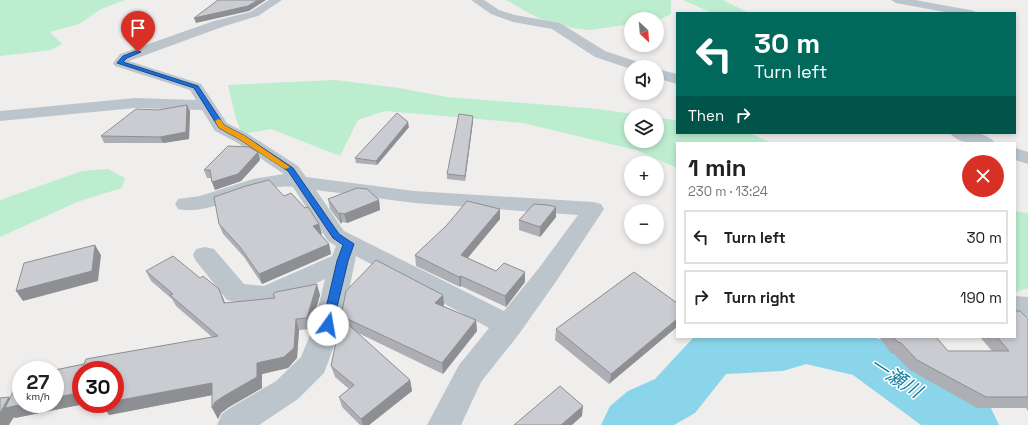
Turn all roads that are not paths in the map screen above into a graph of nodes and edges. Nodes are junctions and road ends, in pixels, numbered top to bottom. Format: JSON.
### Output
{"nodes":[{"id":1,"x":277,"y":0,"type":"edge"},
{"id":2,"x":476,"y":0,"type":"edge"},
{"id":3,"x":896,"y":0,"type":"edge"},
{"id":4,"x":964,"y":12,"type":"edge"},
{"id":5,"x":624,"y":62,"type":"edge"},
{"id":6,"x":664,"y":75,"type":"edge"},
{"id":7,"x":676,"y":79,"type":"edge"},
{"id":8,"x":208,"y":105,"type":"junction"},
{"id":9,"x":0,"y":116,"type":"edge"},
{"id":10,"x":962,"y":134,"type":"edge"},
{"id":11,"x":983,"y":142,"type":"edge"},
{"id":12,"x":1016,"y":154,"type":"edge"},
{"id":13,"x":1028,"y":158,"type":"edge"},
{"id":14,"x":300,"y":183,"type":"junction"},
{"id":15,"x":186,"y":204,"type":"dead end"},
{"id":16,"x":346,"y":253,"type":"junction"},
{"id":17,"x":205,"y":255,"type":"dead end"},
{"id":18,"x":1016,"y":306,"type":"edge"},
{"id":19,"x":1028,"y":307,"type":"edge"},
{"id":20,"x":509,"y":326,"type":"junction"},
{"id":21,"x":234,"y":425,"type":"edge"},
{"id":22,"x":444,"y":425,"type":"edge"}],
"edges":[{"from":1,"to":8,"type":"street"},
{"from":2,"to":5,"type":"street"},
{"from":3,"to":4,"type":"street"},
{"from":6,"to":7,"type":"street"},
{"from":8,"to":9,"type":"street"},
{"from":8,"to":14,"type":"street"},
{"from":10,"to":11,"type":"street"},
{"from":12,"to":13,"type":"street"},
{"from":14,"to":15,"type":"street"},
{"from":14,"to":16,"type":"street"},
{"from":14,"to":20,"type":"street"},
{"from":16,"to":17,"type":"street"},
{"from":16,"to":20,"type":"street"},
{"from":16,"to":21,"type":"street"},
{"from":18,"to":19,"type":"street"},
{"from":20,"to":22,"type":"street"}]}
